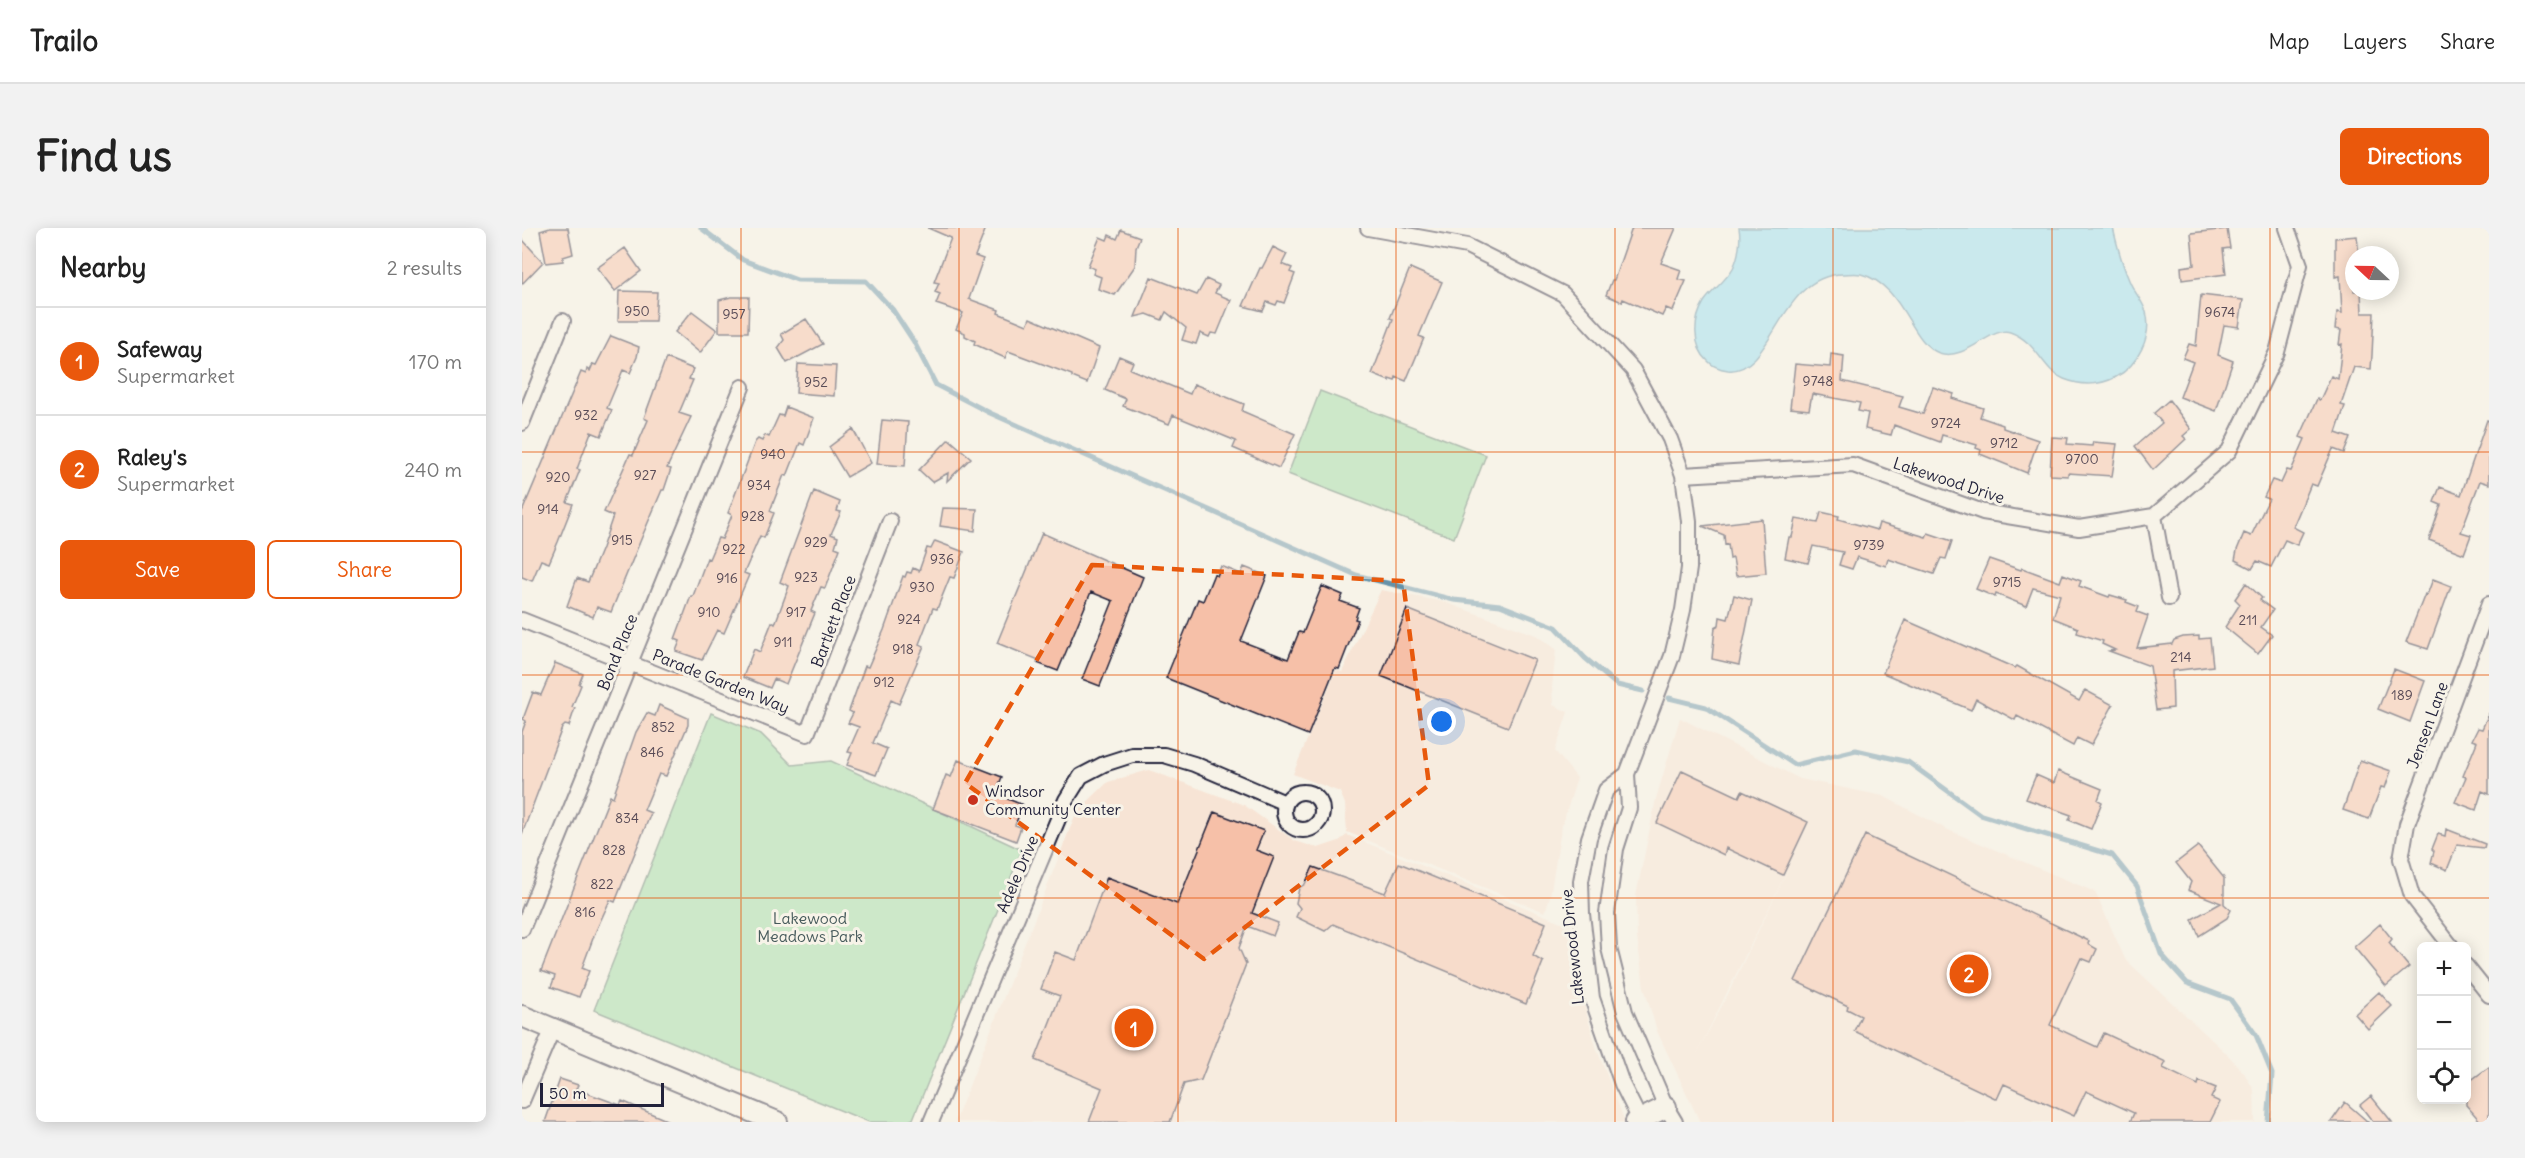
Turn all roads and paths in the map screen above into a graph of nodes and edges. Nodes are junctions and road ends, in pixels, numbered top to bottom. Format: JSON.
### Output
{"nodes":[{"id":1,"x":1368,"y":228,"type":"edge"},
{"id":2,"x":2287,"y":228,"type":"edge"},
{"id":3,"x":563,"y":321,"type":"dead end"},
{"id":4,"x":742,"y":387,"type":"dead end"},
{"id":5,"x":522,"y":423,"type":"edge"},
{"id":6,"x":1683,"y":476,"type":"junction"},
{"id":7,"x":2154,"y":516,"type":"junction"},
{"id":8,"x":890,"y":521,"type":"dead end"},
{"id":9,"x":2169,"y":598,"type":"dead end"},
{"id":10,"x":2489,"y":604,"type":"edge"},
{"id":11,"x":522,"y":620,"type":"edge"},
{"id":12,"x":630,"y":663,"type":"junction"},
{"id":13,"x":807,"y":734,"type":"joint"},
{"id":14,"x":1627,"y":774,"type":"junction"},
{"id":15,"x":1285,"y":803,"type":"dead end"},
{"id":16,"x":522,"y":929,"type":"edge"},
{"id":17,"x":2448,"y":942,"type":"edge"},
{"id":18,"x":2471,"y":972,"type":"edge"},
{"id":19,"x":2489,"y":995,"type":"edge"},
{"id":20,"x":522,"y":1016,"type":"edge"},
{"id":21,"x":553,"y":1028,"type":"junction"},
{"id":22,"x":522,"y":1101,"type":"edge"},
{"id":23,"x":1671,"y":1115,"type":"edge"},
{"id":24,"x":1639,"y":1121,"type":"edge"},
{"id":25,"x":777,"y":1122,"type":"edge"},
{"id":26,"x":931,"y":1122,"type":"edge"}],
"edges":[{"from":1,"to":6,"type":"street","name":"Lakewood Drive"},
{"from":2,"to":7,"type":"street"},
{"from":3,"to":5,"type":"street"},
{"from":4,"to":12,"type":"street","name":"Bond Place"},
{"from":6,"to":7,"type":"street","name":"Lakewood Drive"},
{"from":6,"to":14,"type":"street","name":"Lakewood Drive"},
{"from":7,"to":9,"type":"street"},
{"from":8,"to":13,"type":"street","name":"Bartlett Place"},
{"from":10,"to":17,"type":"street","name":"Jensen Lane"},
{"from":11,"to":12,"type":"street","name":"Parade Garden Way"},
{"from":12,"to":13,"type":"street","name":"Parade Garden Way"},
{"from":12,"to":16,"type":"street","name":"Bond Place"},
{"from":14,"to":23,"type":"street","name":"Lakewood Drive"},
{"from":14,"to":24,"type":"street","name":"Lakewood Drive"},
{"from":15,"to":26,"type":"street","name":"Adele Drive"},
{"from":18,"to":19,"type":"street"},
{"from":20,"to":21,"type":"street"},
{"from":21,"to":22,"type":"street"},
{"from":21,"to":25,"type":"street"},
{"from":23,"to":24,"type":"street"}]}
